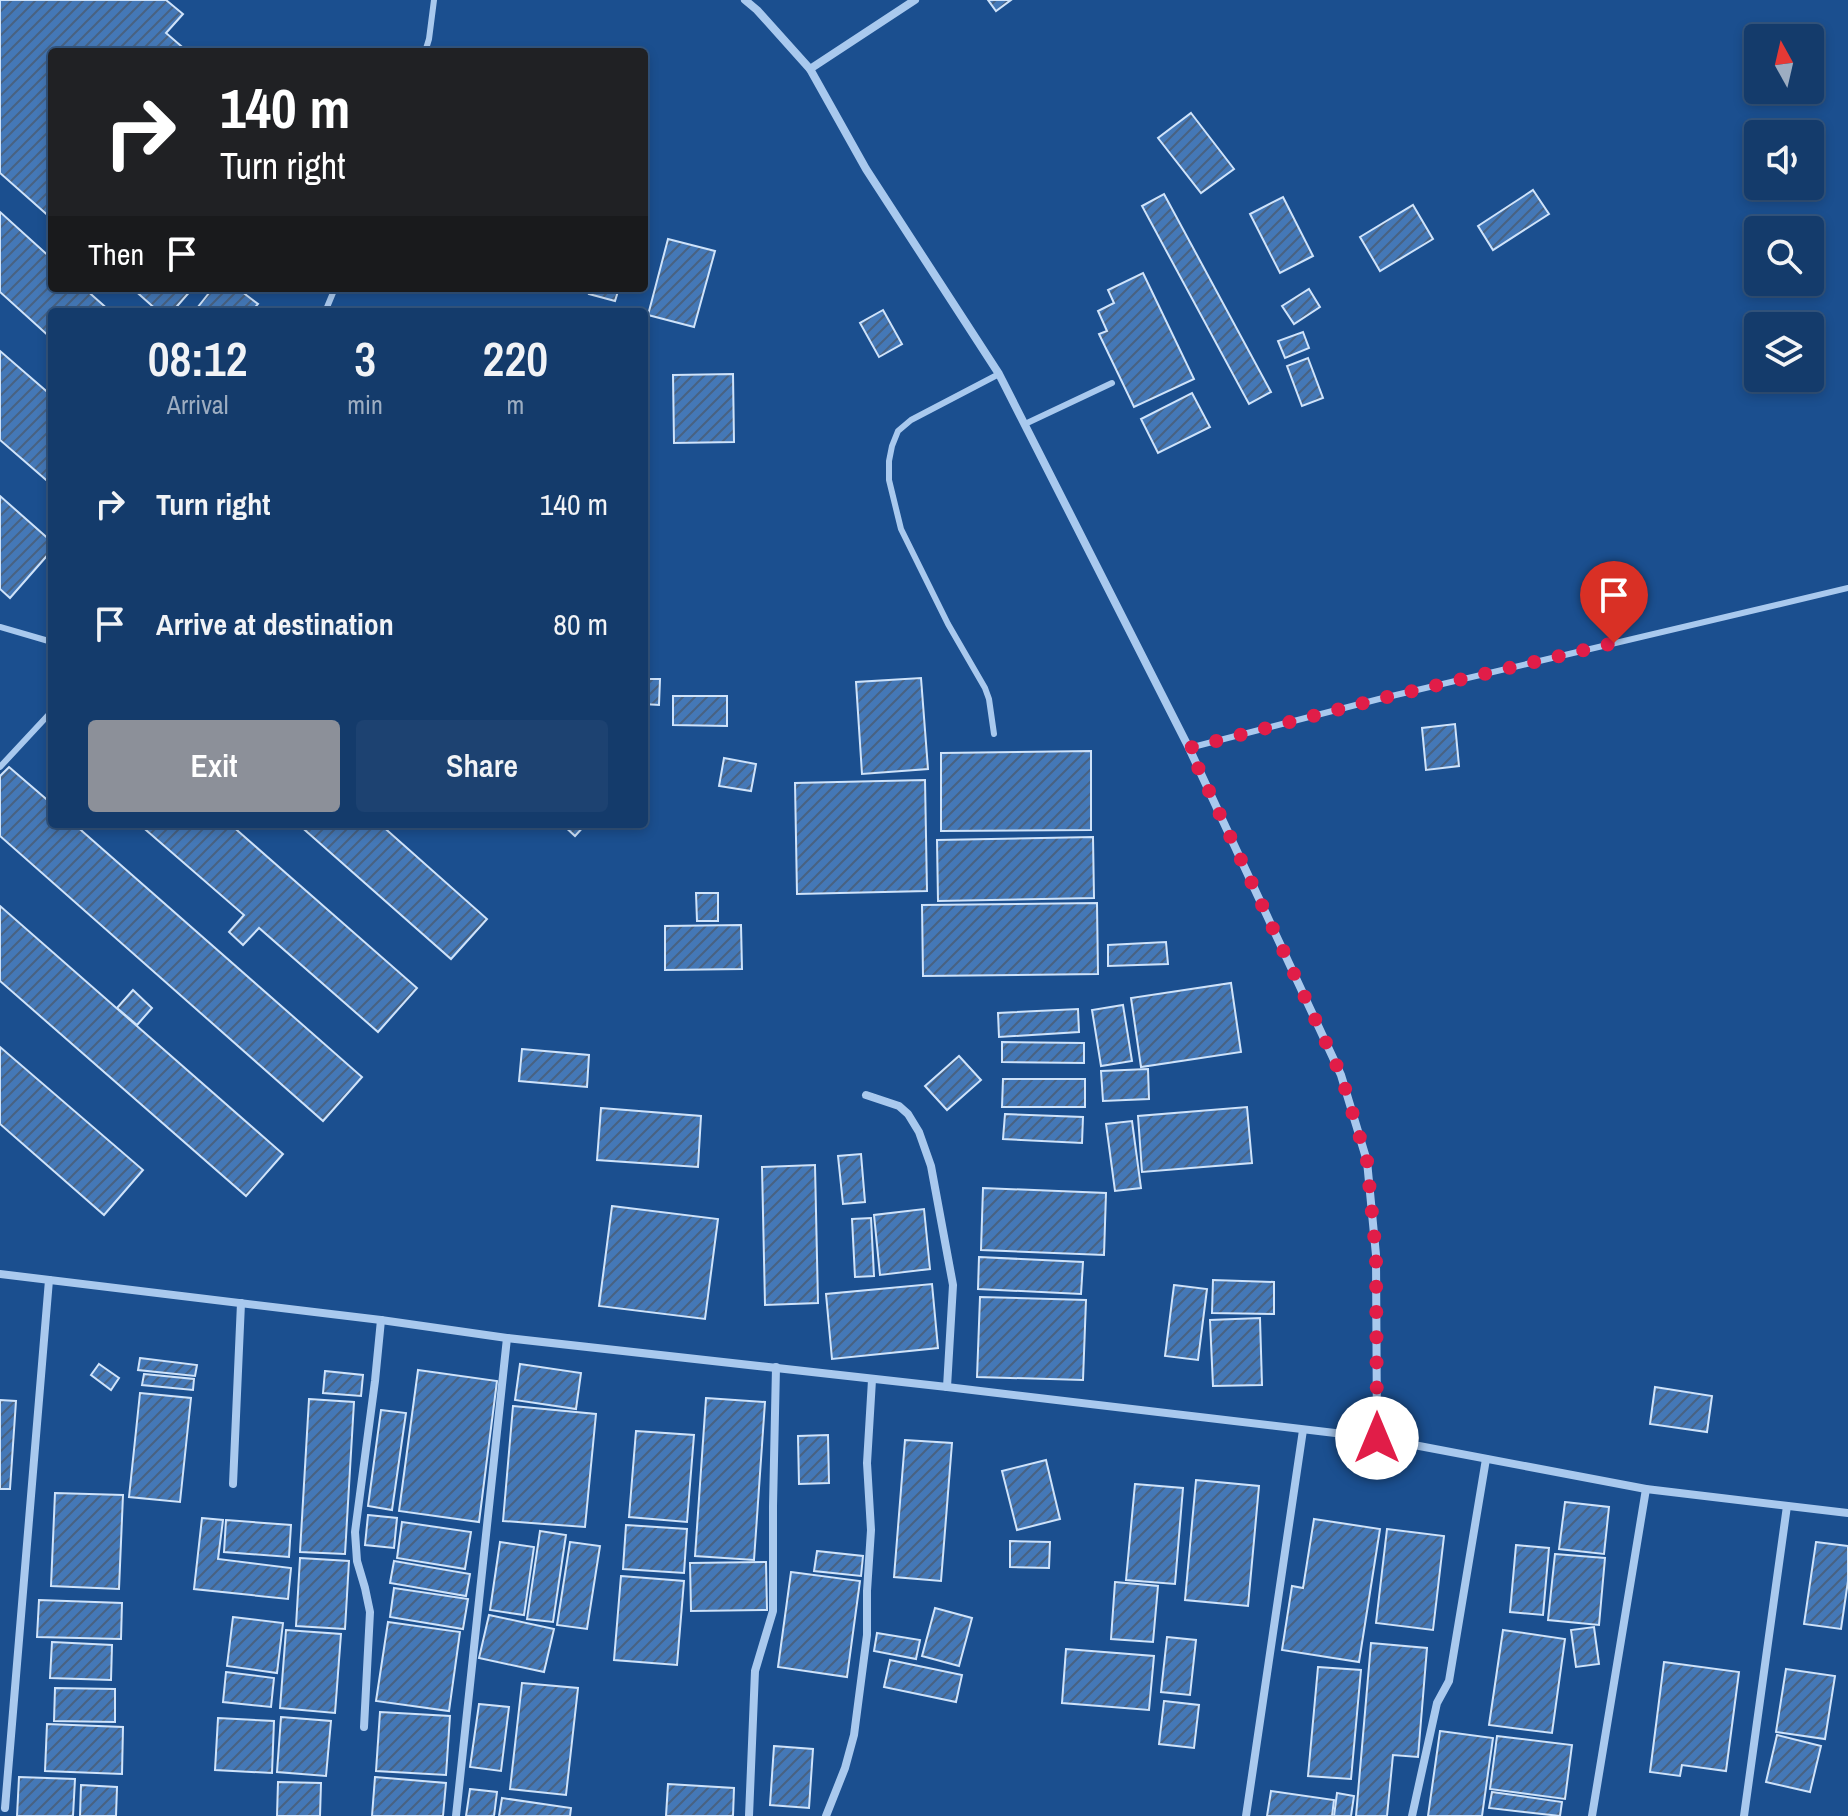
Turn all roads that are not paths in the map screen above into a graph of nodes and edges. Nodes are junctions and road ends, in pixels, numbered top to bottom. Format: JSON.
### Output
{"nodes":[{"id":1,"x":434,"y":0,"type":"edge"},
{"id":2,"x":745,"y":0,"type":"edge"},
{"id":3,"x":915,"y":0,"type":"edge"},
{"id":4,"x":426,"y":48,"type":"edge"},
{"id":5,"x":810,"y":69,"type":"junction"},
{"id":6,"x":999,"y":374,"type":"junction"},
{"id":7,"x":1112,"y":383,"type":"dead end"},
{"id":8,"x":1025,"y":424,"type":"junction"},
{"id":9,"x":1848,"y":588,"type":"edge"},
{"id":10,"x":0,"y":627,"type":"edge"},
{"id":11,"x":48,"y":641,"type":"edge"},
{"id":12,"x":48,"y":715,"type":"edge"},
{"id":13,"x":994,"y":734,"type":"dead end"},
{"id":14,"x":1189,"y":748,"type":"junction"},
{"id":15,"x":0,"y":767,"type":"edge"},
{"id":16,"x":866,"y":1095,"type":"dead end"},
{"id":17,"x":0,"y":1274,"type":"edge"},
{"id":18,"x":49,"y":1280,"type":"junction"},
{"id":19,"x":241,"y":1303,"type":"junction"},
{"id":20,"x":381,"y":1320,"type":"junction"},
{"id":21,"x":507,"y":1338,"type":"junction"},
{"id":22,"x":776,"y":1367,"type":"junction"},
{"id":23,"x":872,"y":1380,"type":"junction"},
{"id":24,"x":947,"y":1387,"type":"junction"},
{"id":25,"x":1303,"y":1430,"type":"junction"},
{"id":26,"x":1377,"y":1438,"type":"junction"},
{"id":27,"x":1486,"y":1459,"type":"junction"},
{"id":28,"x":233,"y":1484,"type":"dead end"},
{"id":29,"x":1646,"y":1489,"type":"junction"},
{"id":30,"x":1787,"y":1506,"type":"junction"},
{"id":31,"x":1848,"y":1513,"type":"edge"},
{"id":32,"x":364,"y":1727,"type":"dead end"},
{"id":33,"x":5,"y":1808,"type":"dead end"},
{"id":34,"x":456,"y":1816,"type":"edge"},
{"id":35,"x":749,"y":1816,"type":"edge"},
{"id":36,"x":826,"y":1816,"type":"edge"},
{"id":37,"x":1246,"y":1816,"type":"edge"},
{"id":38,"x":1412,"y":1816,"type":"edge"},
{"id":39,"x":1592,"y":1816,"type":"edge"},
{"id":40,"x":1744,"y":1816,"type":"edge"}],
"edges":[{"from":1,"to":4,"type":"lane"},
{"from":2,"to":5,"type":"street"},
{"from":3,"to":5,"type":"street"},
{"from":5,"to":6,"type":"street"},
{"from":6,"to":8,"type":"street"},
{"from":6,"to":13,"type":"lane"},
{"from":7,"to":8,"type":"lane"},
{"from":8,"to":14,"type":"street"},
{"from":9,"to":14,"type":"lane"},
{"from":10,"to":11,"type":"lane"},
{"from":12,"to":15,"type":"lane"},
{"from":14,"to":26,"type":"street"},
{"from":16,"to":24,"type":"street"},
{"from":17,"to":18,"type":"street"},
{"from":18,"to":19,"type":"street"},
{"from":18,"to":33,"type":"street"},
{"from":19,"to":20,"type":"street"},
{"from":19,"to":28,"type":"street"},
{"from":20,"to":21,"type":"street"},
{"from":20,"to":32,"type":"street"},
{"from":21,"to":22,"type":"street"},
{"from":21,"to":34,"type":"street"},
{"from":22,"to":23,"type":"street"},
{"from":22,"to":35,"type":"street"},
{"from":23,"to":24,"type":"street"},
{"from":23,"to":36,"type":"street"},
{"from":24,"to":25,"type":"street"},
{"from":25,"to":26,"type":"street"},
{"from":25,"to":37,"type":"street"},
{"from":26,"to":27,"type":"street"},
{"from":27,"to":29,"type":"street"},
{"from":27,"to":38,"type":"street"},
{"from":29,"to":30,"type":"street"},
{"from":29,"to":39,"type":"street"},
{"from":30,"to":31,"type":"street"},
{"from":30,"to":40,"type":"street"}]}
